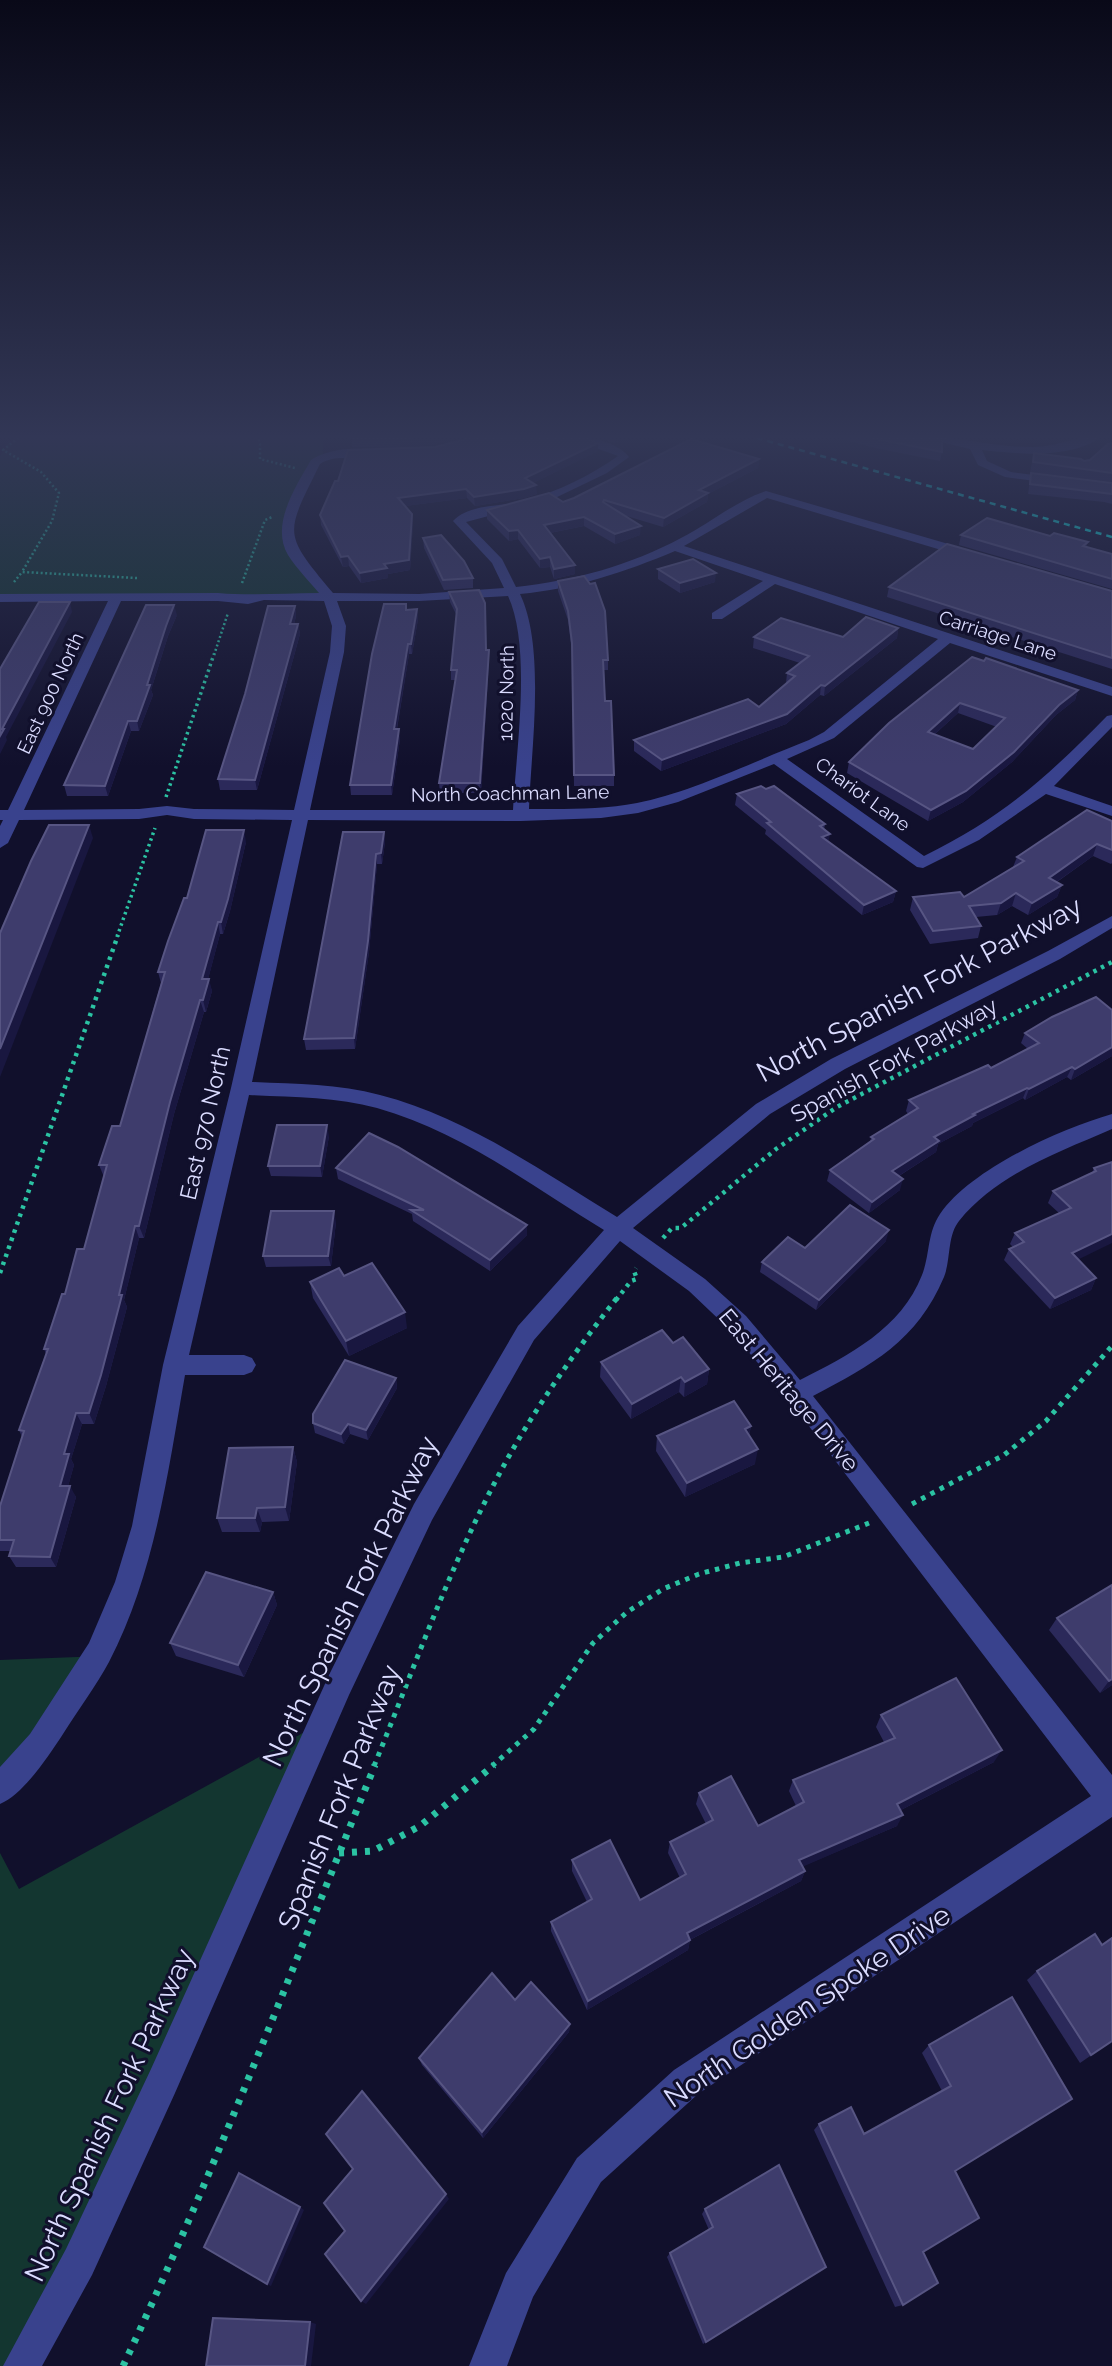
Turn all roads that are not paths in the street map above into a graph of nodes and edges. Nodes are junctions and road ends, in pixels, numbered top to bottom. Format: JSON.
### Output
{"nodes":[{"id":1,"x":291,"y":545,"type":"edge"},
{"id":2,"x":481,"y":545,"type":"edge"},
{"id":3,"x":678,"y":545,"type":"edge"},
{"id":4,"x":940,"y":545,"type":"edge"},
{"id":5,"x":674,"y":548,"type":"junction"},
{"id":6,"x":979,"y":557,"type":"edge"},
{"id":7,"x":773,"y":580,"type":"junction"},
{"id":8,"x":512,"y":591,"type":"junction"},
{"id":9,"x":117,"y":597,"type":"junction"},
{"id":10,"x":329,"y":597,"type":"junction"},
{"id":11,"x":0,"y":598,"type":"edge"},
{"id":12,"x":717,"y":616,"type":"dead end"},
{"id":13,"x":947,"y":638,"type":"junction"},
{"id":14,"x":1112,"y":692,"type":"edge"},
{"id":15,"x":1112,"y":719,"type":"edge"},
{"id":16,"x":777,"y":759,"type":"junction"},
{"id":17,"x":1044,"y":788,"type":"junction"},
{"id":18,"x":1112,"y":811,"type":"edge"},
{"id":19,"x":302,"y":814,"type":"junction"},
{"id":20,"x":7,"y":815,"type":"edge"},
{"id":21,"x":521,"y":816,"type":"junction"},
{"id":22,"x":0,"y":843,"type":"edge"},
{"id":23,"x":1112,"y":921,"type":"edge"},
{"id":24,"x":241,"y":1088,"type":"junction"},
{"id":25,"x":1112,"y":1121,"type":"edge"},
{"id":26,"x":618,"y":1228,"type":"junction"},
{"id":27,"x":175,"y":1365,"type":"junction"},
{"id":28,"x":244,"y":1365,"type":"dead end"},
{"id":29,"x":797,"y":1394,"type":"junction"},
{"id":30,"x":0,"y":1790,"type":"edge"},
{"id":31,"x":1112,"y":1799,"type":"edge"},
{"id":32,"x":22,"y":2366,"type":"edge"},
{"id":33,"x":488,"y":2366,"type":"edge"}],
"edges":[{"from":1,"to":10,"type":"street","name":"East 970 North"},
{"from":2,"to":8,"type":"street","name":"1020 North"},
{"from":3,"to":5,"type":"street"},
{"from":4,"to":6,"type":"street"},
{"from":5,"to":7,"type":"street","name":"Carriage Lane"},
{"from":5,"to":8,"type":"street"},
{"from":7,"to":12,"type":"street"},
{"from":7,"to":13,"type":"street","name":"Carriage Lane"},
{"from":8,"to":10,"type":"street"},
{"from":8,"to":21,"type":"street","name":"1020 North"},
{"from":9,"to":10,"type":"street"},
{"from":9,"to":11,"type":"street"},
{"from":9,"to":20,"type":"street","name":"East 900 North"},
{"from":10,"to":19,"type":"street","name":"East 970 North"},
{"from":13,"to":14,"type":"street","name":"Carriage Lane"},
{"from":13,"to":16,"type":"street","name":"North Coachman Lane"},
{"from":15,"to":17,"type":"street"},
{"from":16,"to":17,"type":"street","name":"Chariot Lane"},
{"from":16,"to":21,"type":"street","name":"North Coachman Lane"},
{"from":17,"to":18,"type":"street"},
{"from":19,"to":20,"type":"street","name":"North Coachman Lane"},
{"from":19,"to":21,"type":"street","name":"North Coachman Lane"},
{"from":19,"to":24,"type":"street","name":"East 970 North"},
{"from":20,"to":22,"type":"street","name":"East 900 North"},
{"from":23,"to":26,"type":"street","name":"North Spanish Fork Parkway"},
{"from":24,"to":26,"type":"street","name":"East Heritage Drive"},
{"from":24,"to":27,"type":"street","name":"East 970 North"},
{"from":25,"to":29,"type":"street"},
{"from":26,"to":29,"type":"street","name":"East Heritage Drive"},
{"from":26,"to":32,"type":"street","name":"North Spanish Fork Parkway"},
{"from":27,"to":28,"type":"street"},
{"from":27,"to":30,"type":"street","name":"East 970 North"},
{"from":29,"to":31,"type":"street","name":"East Heritage Drive"},
{"from":31,"to":33,"type":"street","name":"North Golden Spoke Drive"}]}
